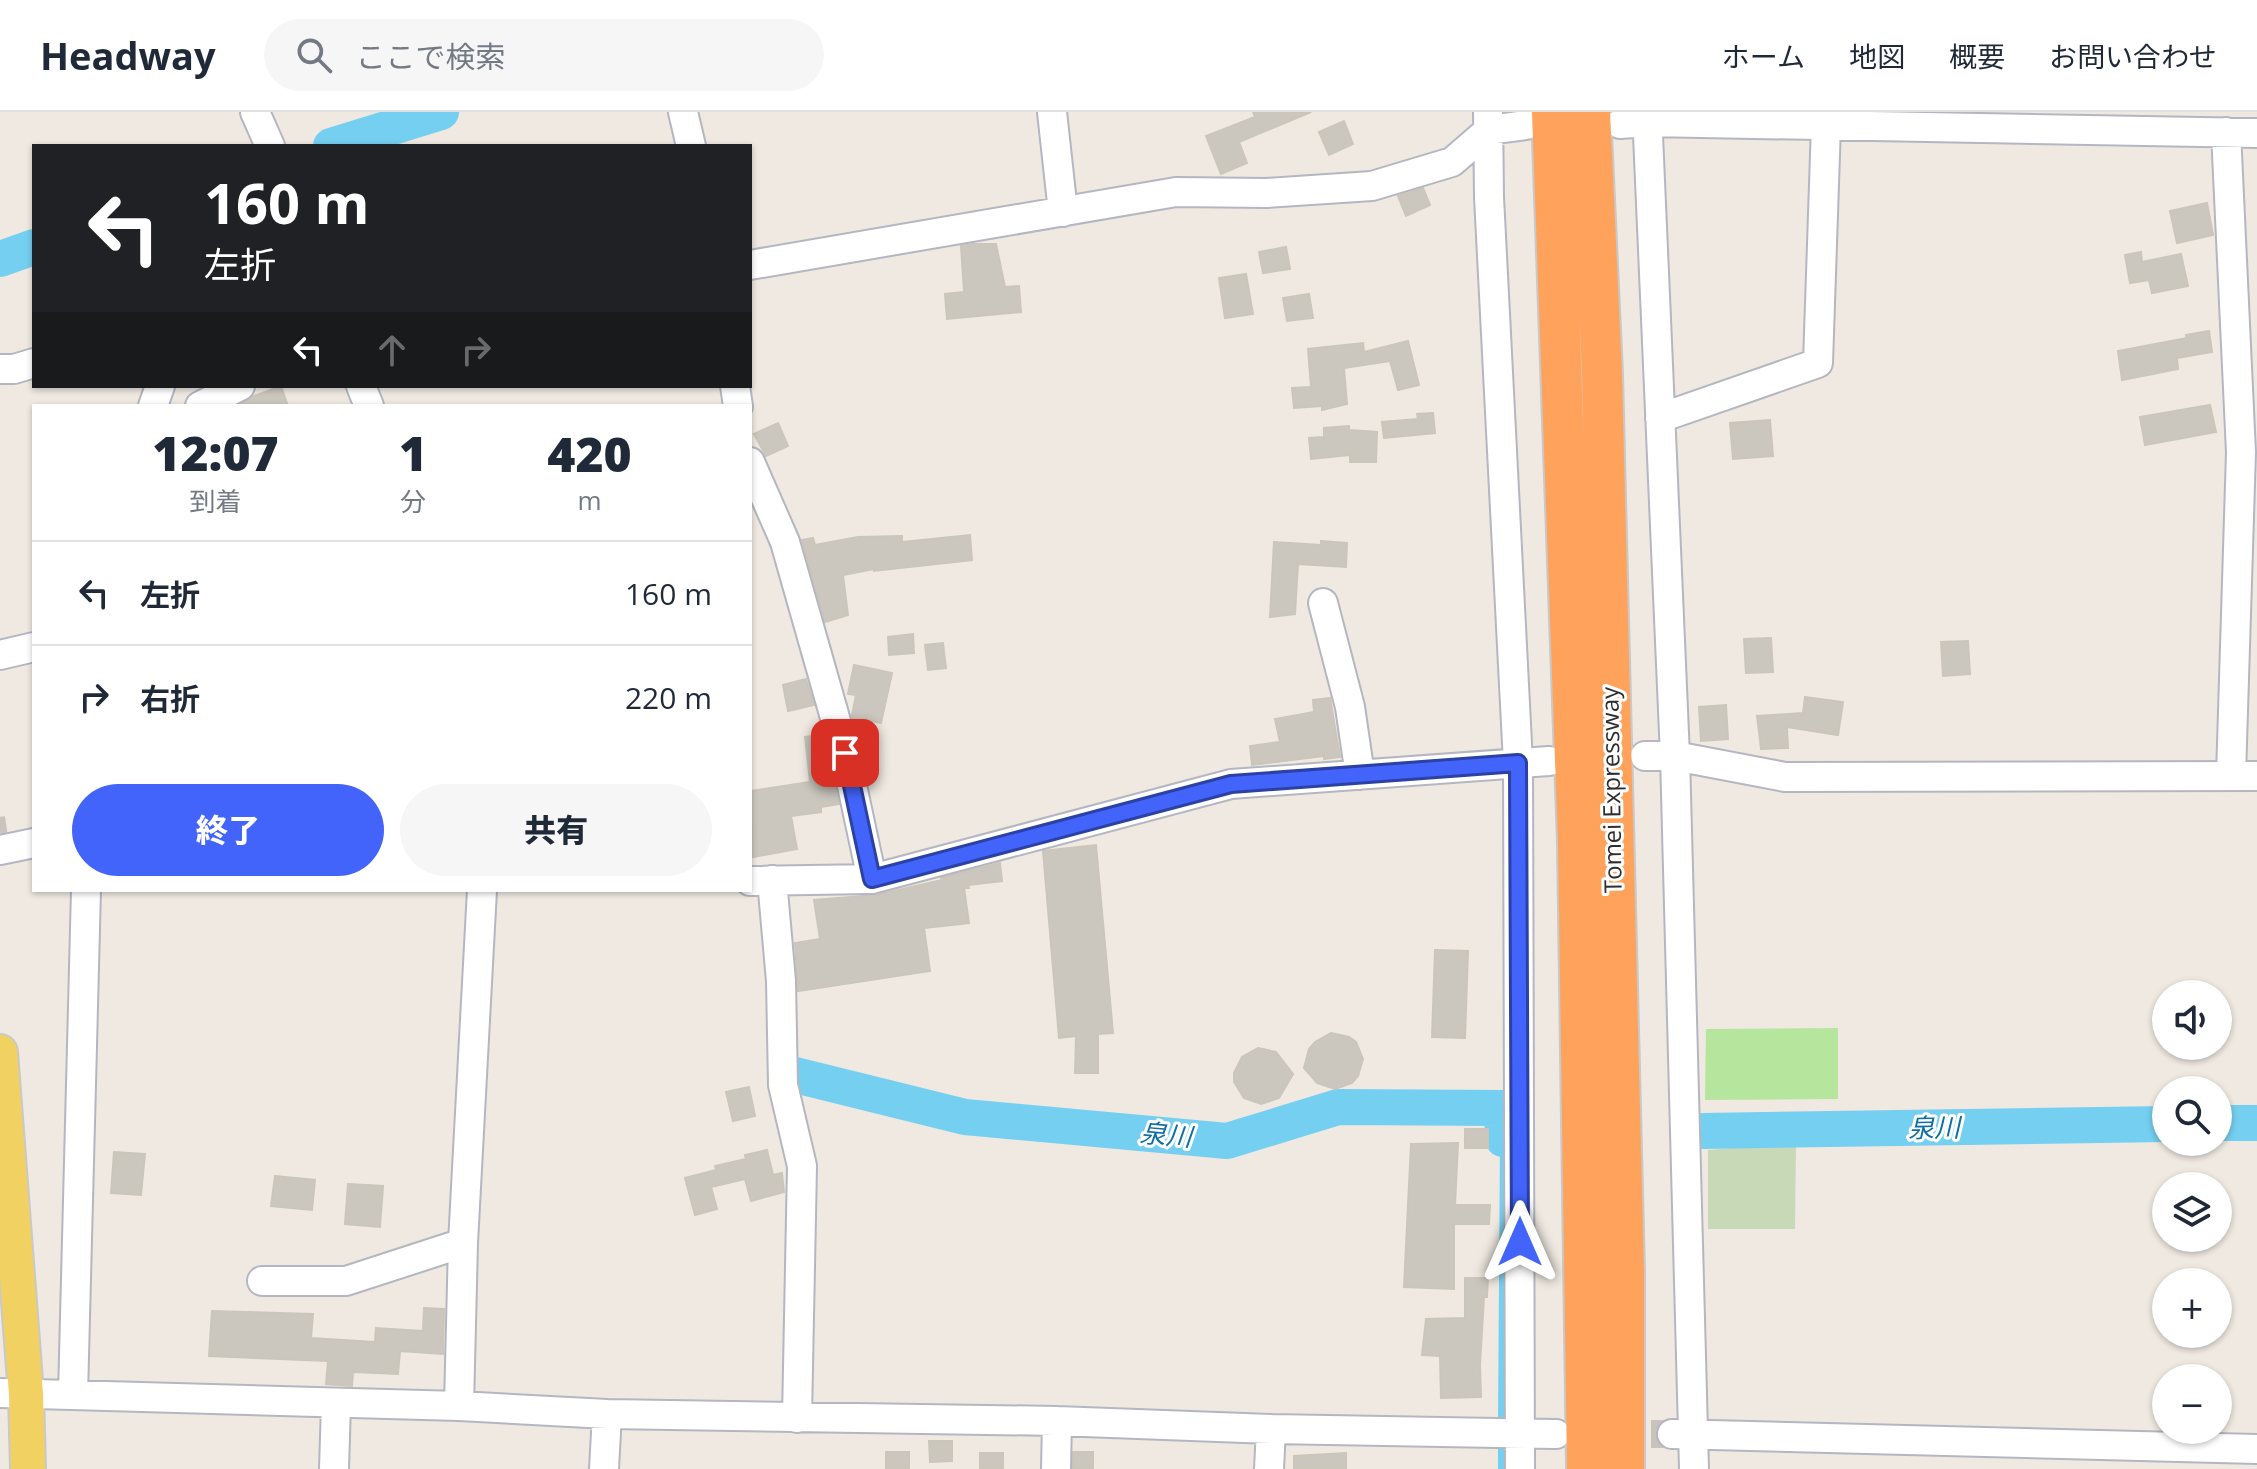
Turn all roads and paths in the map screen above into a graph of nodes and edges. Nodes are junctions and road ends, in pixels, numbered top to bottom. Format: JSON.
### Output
{"nodes":[{"id":1,"x":255,"y":112,"type":"edge"},
{"id":2,"x":683,"y":112,"type":"edge"},
{"id":3,"x":1052,"y":112,"type":"edge"},
{"id":4,"x":1626,"y":117,"type":"edge"},
{"id":5,"x":1539,"y":118,"type":"edge"},
{"id":6,"x":1488,"y":121,"type":"edge"},
{"id":7,"x":1826,"y":125,"type":"junction"},
{"id":8,"x":2226,"y":132,"type":"junction"},
{"id":9,"x":2257,"y":133,"type":"edge"},
{"id":10,"x":268,"y":142,"type":"edge"},
{"id":11,"x":691,"y":144,"type":"edge"},
{"id":12,"x":1063,"y":212,"type":"junction"},
{"id":13,"x":752,"y":265,"type":"edge"},
{"id":14,"x":32,"y":364,"type":"edge"},
{"id":15,"x":0,"y":369,"type":"edge"},
{"id":16,"x":236,"y":388,"type":"edge"},
{"id":17,"x":204,"y":404,"type":"edge"},
{"id":18,"x":1660,"y":418,"type":"junction"},
{"id":19,"x":752,"y":467,"type":"edge"},
{"id":20,"x":1323,"y":603,"type":"dead end"},
{"id":21,"x":32,"y":647,"type":"edge"},
{"id":22,"x":0,"y":655,"type":"edge"},
{"id":23,"x":1645,"y":756,"type":"dead end"},
{"id":24,"x":1675,"y":756,"type":"junction"},
{"id":25,"x":1549,"y":761,"type":"dead end"},
{"id":26,"x":1518,"y":763,"type":"junction"},
{"id":27,"x":1360,"y":775,"type":"junction"},
{"id":28,"x":2244,"y":776,"type":"edge"},
{"id":29,"x":872,"y":879,"type":"junction"},
{"id":30,"x":761,"y":880,"type":"edge"},
{"id":31,"x":86,"y":892,"type":"edge"},
{"id":32,"x":482,"y":892,"type":"edge"},
{"id":33,"x":0,"y":1052,"type":"edge"},
{"id":34,"x":463,"y":1243,"type":"junction"},
{"id":35,"x":262,"y":1281,"type":"dead end"},
{"id":36,"x":13,"y":1394,"type":"edge"},
{"id":37,"x":73,"y":1395,"type":"junction"},
{"id":38,"x":336,"y":1404,"type":"junction"},
{"id":39,"x":459,"y":1406,"type":"junction"},
{"id":40,"x":607,"y":1414,"type":"junction"},
{"id":41,"x":797,"y":1418,"type":"junction"},
{"id":42,"x":1057,"y":1421,"type":"junction"},
{"id":43,"x":1271,"y":1429,"type":"junction"},
{"id":44,"x":1509,"y":1434,"type":"junction"},
{"id":45,"x":1556,"y":1434,"type":"dead end"},
{"id":46,"x":1683,"y":1434,"type":"junction"},
{"id":47,"x":2257,"y":1449,"type":"edge"},
{"id":48,"x":2165,"y":1458,"type":"edge"},
{"id":49,"x":28,"y":1469,"type":"edge"},
{"id":50,"x":334,"y":1469,"type":"edge"},
{"id":51,"x":604,"y":1469,"type":"edge"},
{"id":52,"x":1056,"y":1469,"type":"edge"},
{"id":53,"x":1269,"y":1469,"type":"edge"},
{"id":54,"x":1520,"y":1469,"type":"edge"},
{"id":55,"x":1587,"y":1469,"type":"edge"},
{"id":56,"x":1624,"y":1469,"type":"edge"},
{"id":57,"x":1694,"y":1469,"type":"edge"}],
"edges":[{"from":1,"to":10,"type":"street"},
{"from":2,"to":11,"type":"street"},
{"from":3,"to":12,"type":"street"},
{"from":4,"to":7,"type":"street"},
{"from":4,"to":18,"type":"street"},
{"from":4,"to":56,"type":"highway","name":"Tomei Expressway"},
{"from":5,"to":6,"type":"street"},
{"from":5,"to":55,"type":"highway","name":"Tomei Expressway"},
{"from":6,"to":12,"type":"street"},
{"from":6,"to":26,"type":"street"},
{"from":7,"to":8,"type":"street"},
{"from":7,"to":18,"type":"street"},
{"from":8,"to":9,"type":"street"},
{"from":8,"to":28,"type":"street"},
{"from":12,"to":13,"type":"street"},
{"from":14,"to":15,"type":"street"},
{"from":16,"to":17,"type":"street"},
{"from":18,"to":24,"type":"street"},
{"from":19,"to":29,"type":"street"},
{"from":20,"to":27,"type":"street"},
{"from":21,"to":22,"type":"street"},
{"from":23,"to":24,"type":"street"},
{"from":24,"to":28,"type":"street"},
{"from":24,"to":46,"type":"street"},
{"from":25,"to":26,"type":"street"},
{"from":26,"to":27,"type":"street"},
{"from":26,"to":44,"type":"street"},
{"from":27,"to":29,"type":"street"},
{"from":29,"to":30,"type":"street"},
{"from":30,"to":41,"type":"street"},
{"from":31,"to":37,"type":"street"},
{"from":32,"to":34,"type":"street"},
{"from":33,"to":36,"type":"main road"},
{"from":34,"to":35,"type":"street"},
{"from":34,"to":39,"type":"street"},
{"from":36,"to":37,"type":"street"},
{"from":36,"to":49,"type":"main road"},
{"from":37,"to":38,"type":"street"},
{"from":38,"to":39,"type":"street"},
{"from":38,"to":50,"type":"street"},
{"from":39,"to":40,"type":"street"},
{"from":40,"to":41,"type":"street"},
{"from":40,"to":51,"type":"street"},
{"from":41,"to":42,"type":"street"},
{"from":42,"to":43,"type":"street"},
{"from":42,"to":52,"type":"street"},
{"from":43,"to":44,"type":"street"},
{"from":43,"to":53,"type":"street"},
{"from":44,"to":45,"type":"street"},
{"from":44,"to":54,"type":"street"},
{"from":46,"to":48,"type":"street"},
{"from":46,"to":57,"type":"street"},
{"from":47,"to":48,"type":"street"}]}
